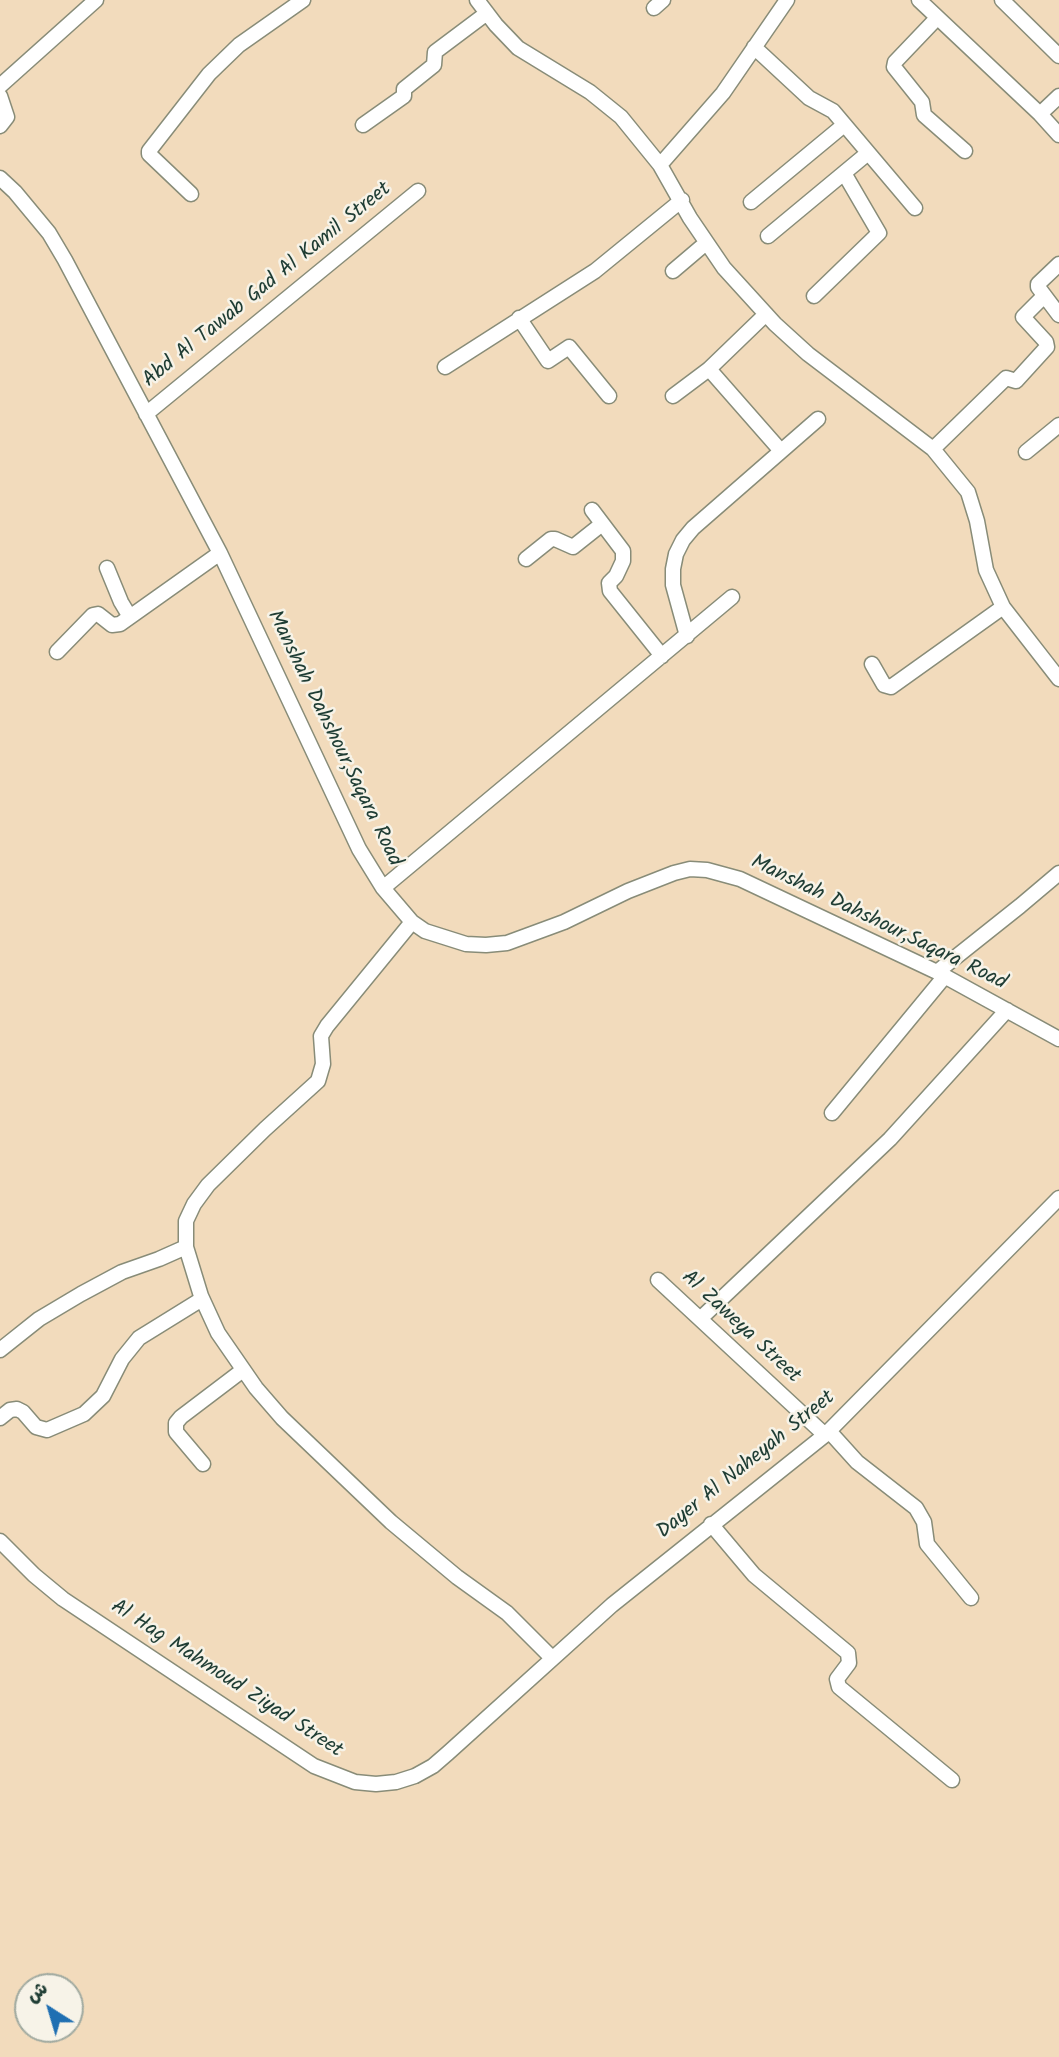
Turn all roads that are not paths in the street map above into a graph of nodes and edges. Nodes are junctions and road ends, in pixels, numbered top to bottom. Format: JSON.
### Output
{"nodes":[{"id":1,"x":96,"y":0,"type":"edge"},
{"id":2,"x":303,"y":0,"type":"edge"},
{"id":3,"x":477,"y":0,"type":"edge"},
{"id":4,"x":787,"y":0,"type":"edge"},
{"id":5,"x":919,"y":0,"type":"edge"},
{"id":6,"x":1002,"y":0,"type":"edge"},
{"id":7,"x":487,"y":13,"type":"junction"},
{"id":8,"x":937,"y":18,"type":"junction"},
{"id":9,"x":754,"y":47,"type":"junction"},
{"id":10,"x":1059,"y":56,"type":"edge"},
{"id":11,"x":0,"y":86,"type":"edge"},
{"id":12,"x":0,"y":96,"type":"edge"},
{"id":13,"x":1059,"y":96,"type":"edge"},
{"id":14,"x":1040,"y":114,"type":"junction"},
{"id":15,"x":362,"y":125,"type":"dead end"},
{"id":16,"x":844,"y":125,"type":"junction"},
{"id":17,"x":0,"y":126,"type":"edge"},
{"id":18,"x":1059,"y":135,"type":"edge"},
{"id":19,"x":965,"y":151,"type":"dead end"},
{"id":20,"x":868,"y":153,"type":"junction"},
{"id":21,"x":660,"y":165,"type":"junction"},
{"id":22,"x":844,"y":173,"type":"junction"},
{"id":23,"x":0,"y":177,"type":"edge"},
{"id":24,"x":418,"y":191,"type":"dead end"},
{"id":25,"x":191,"y":194,"type":"dead end"},
{"id":26,"x":682,"y":200,"type":"junction"},
{"id":27,"x":751,"y":202,"type":"dead end"},
{"id":28,"x":915,"y":208,"type":"dead end"},
{"id":29,"x":768,"y":236,"type":"dead end"},
{"id":30,"x":706,"y":243,"type":"junction"},
{"id":31,"x":1059,"y":264,"type":"edge"},
{"id":32,"x":673,"y":271,"type":"dead end"},
{"id":33,"x":814,"y":296,"type":"dead end"},
{"id":34,"x":1044,"y":296,"type":"junction"},
{"id":35,"x":766,"y":314,"type":"junction"},
{"id":36,"x":1059,"y":315,"type":"edge"},
{"id":37,"x":519,"y":318,"type":"junction"},
{"id":38,"x":445,"y":367,"type":"dead end"},
{"id":39,"x":709,"y":369,"type":"junction"},
{"id":40,"x":608,"y":396,"type":"dead end"},
{"id":41,"x":673,"y":396,"type":"dead end"},
{"id":42,"x":146,"y":414,"type":"junction"},
{"id":43,"x":818,"y":419,"type":"dead end"},
{"id":44,"x":1059,"y":425,"type":"edge"},
{"id":45,"x":933,"y":449,"type":"junction"},
{"id":46,"x":781,"y":451,"type":"junction"},
{"id":47,"x":1026,"y":452,"type":"dead end"},
{"id":48,"x":592,"y":510,"type":"dead end"},
{"id":49,"x":602,"y":524,"type":"junction"},
{"id":50,"x":220,"y":553,"type":"junction"},
{"id":51,"x":526,"y":559,"type":"dead end"},
{"id":52,"x":107,"y":568,"type":"dead end"},
{"id":53,"x":732,"y":597,"type":"dead end"},
{"id":54,"x":1003,"y":607,"type":"junction"},
{"id":55,"x":130,"y":617,"type":"junction"},
{"id":56,"x":687,"y":636,"type":"junction"},
{"id":57,"x":57,"y":652,"type":"dead end"},
{"id":58,"x":662,"y":656,"type":"junction"},
{"id":59,"x":872,"y":664,"type":"dead end"},
{"id":60,"x":1059,"y":679,"type":"edge"},
{"id":61,"x":1059,"y":873,"type":"edge"},
{"id":62,"x":383,"y":888,"type":"junction"},
{"id":63,"x":412,"y":922,"type":"junction"},
{"id":64,"x":941,"y":974,"type":"junction"},
{"id":65,"x":1007,"y":1010,"type":"junction"},
{"id":66,"x":1059,"y":1039,"type":"edge"},
{"id":67,"x":832,"y":1113,"type":"dead end"},
{"id":68,"x":1059,"y":1198,"type":"edge"},
{"id":69,"x":186,"y":1247,"type":"junction"},
{"id":70,"x":658,"y":1280,"type":"dead end"},
{"id":71,"x":202,"y":1300,"type":"junction"},
{"id":72,"x":700,"y":1319,"type":"junction"},
{"id":73,"x":0,"y":1350,"type":"edge"},
{"id":74,"x":243,"y":1370,"type":"junction"},
{"id":75,"x":0,"y":1418,"type":"edge"},
{"id":76,"x":827,"y":1433,"type":"junction"},
{"id":77,"x":203,"y":1464,"type":"dead end"},
{"id":78,"x":710,"y":1524,"type":"junction"},
{"id":79,"x":0,"y":1541,"type":"edge"},
{"id":80,"x":971,"y":1598,"type":"dead end"},
{"id":81,"x":552,"y":1658,"type":"junction"},
{"id":82,"x":448,"y":1753,"type":"joint"},
{"id":83,"x":952,"y":1780,"type":"dead end"}],
"edges":[{"from":1,"to":11,"type":"street"},
{"from":2,"to":25,"type":"street"},
{"from":3,"to":7,"type":"street"},
{"from":4,"to":9,"type":"street"},
{"from":5,"to":8,"type":"street"},
{"from":6,"to":10,"type":"street"},
{"from":7,"to":15,"type":"street"},
{"from":7,"to":21,"type":"street"},
{"from":8,"to":14,"type":"street"},
{"from":8,"to":19,"type":"street"},
{"from":9,"to":16,"type":"street"},
{"from":9,"to":21,"type":"street"},
{"from":12,"to":17,"type":"street"},
{"from":13,"to":14,"type":"street"},
{"from":14,"to":18,"type":"street"},
{"from":16,"to":20,"type":"street"},
{"from":16,"to":27,"type":"street"},
{"from":20,"to":22,"type":"street"},
{"from":20,"to":28,"type":"street"},
{"from":21,"to":26,"type":"street"},
{"from":22,"to":29,"type":"street"},
{"from":22,"to":33,"type":"street"},
{"from":23,"to":42,"type":"street","name":"Manshah Dahshour,Saqara Road"},
{"from":24,"to":42,"type":"street","name":"Abd Al Tawab Gad Al Kamil Street"},
{"from":26,"to":30,"type":"street"},
{"from":26,"to":37,"type":"street"},
{"from":30,"to":32,"type":"street"},
{"from":30,"to":35,"type":"street"},
{"from":31,"to":34,"type":"street"},
{"from":34,"to":36,"type":"street"},
{"from":34,"to":45,"type":"street"},
{"from":35,"to":39,"type":"street"},
{"from":35,"to":45,"type":"street"},
{"from":37,"to":38,"type":"street"},
{"from":37,"to":40,"type":"street"},
{"from":39,"to":41,"type":"street"},
{"from":39,"to":46,"type":"street"},
{"from":42,"to":50,"type":"street","name":"Manshah Dahshour,Saqara Road"},
{"from":43,"to":46,"type":"street"},
{"from":44,"to":47,"type":"street"},
{"from":45,"to":54,"type":"street"},
{"from":46,"to":56,"type":"street"},
{"from":48,"to":49,"type":"street"},
{"from":49,"to":51,"type":"street"},
{"from":49,"to":58,"type":"street"},
{"from":50,"to":55,"type":"street"},
{"from":50,"to":62,"type":"street","name":"Manshah Dahshour,Saqara Road"},
{"from":52,"to":55,"type":"street"},
{"from":53,"to":56,"type":"street"},
{"from":54,"to":59,"type":"street"},
{"from":54,"to":60,"type":"street"},
{"from":55,"to":57,"type":"street"},
{"from":56,"to":58,"type":"street"},
{"from":58,"to":62,"type":"street"},
{"from":61,"to":64,"type":"street"},
{"from":62,"to":63,"type":"street","name":"Manshah Dahshour,Saqara Road"},
{"from":63,"to":64,"type":"street","name":"Manshah Dahshour,Saqara Road"},
{"from":63,"to":69,"type":"street"},
{"from":64,"to":65,"type":"street","name":"Manshah Dahshour,Saqara Road"},
{"from":64,"to":67,"type":"street"},
{"from":65,"to":66,"type":"street","name":"Manshah Dahshour,Saqara Road"},
{"from":65,"to":72,"type":"street"},
{"from":68,"to":76,"type":"street","name":"Dayer Al Naheyah Street"},
{"from":69,"to":71,"type":"street"},
{"from":69,"to":73,"type":"street"},
{"from":70,"to":72,"type":"street","name":"Al Zaweya Street"},
{"from":71,"to":74,"type":"street"},
{"from":71,"to":75,"type":"street"},
{"from":72,"to":76,"type":"street","name":"Al Zaweya Street"},
{"from":74,"to":77,"type":"street"},
{"from":74,"to":81,"type":"street"},
{"from":76,"to":78,"type":"street","name":"Dayer Al Naheyah Street"},
{"from":76,"to":80,"type":"street","name":"Al Zaweya Street"},
{"from":78,"to":81,"type":"street","name":"Dayer Al Naheyah Street"},
{"from":78,"to":83,"type":"street"},
{"from":79,"to":82,"type":"street","name":"Al Hag Mahmoud Ziyad Street"},
{"from":81,"to":82,"type":"street","name":"Dayer Al Naheyah Street"}]}
